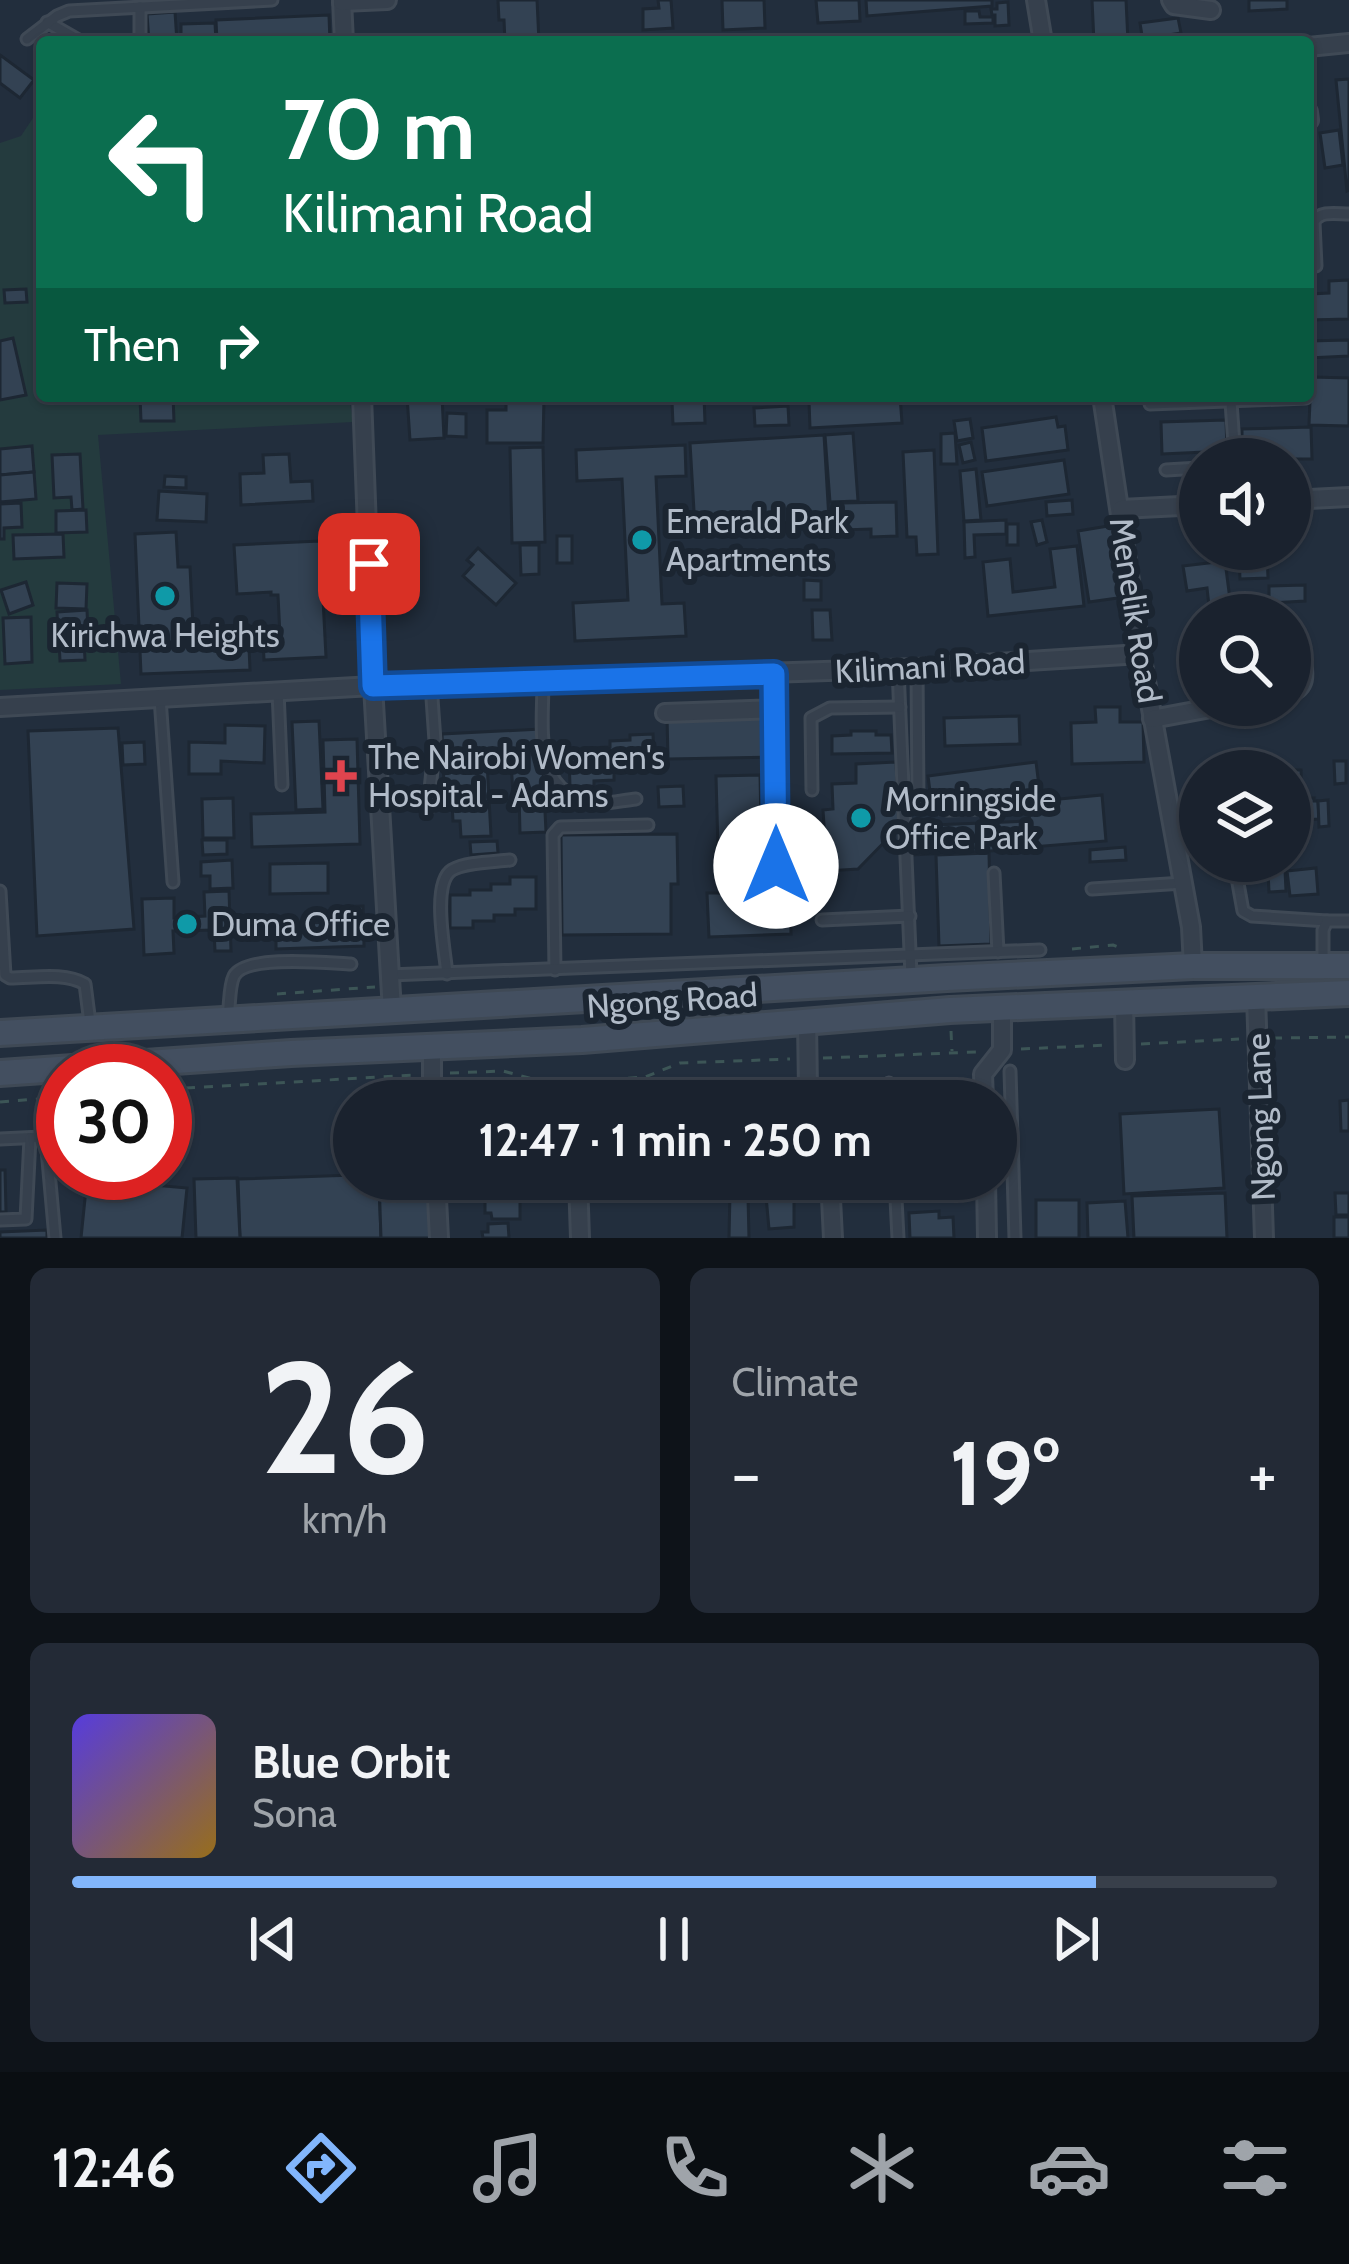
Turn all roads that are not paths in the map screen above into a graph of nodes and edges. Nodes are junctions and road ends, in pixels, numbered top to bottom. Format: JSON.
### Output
{"nodes":[{"id":1,"x":272,"y":0,"type":"edge"},
{"id":2,"x":387,"y":0,"type":"edge"},
{"id":3,"x":1036,"y":0,"type":"edge"},
{"id":4,"x":1171,"y":0,"type":"edge"},
{"id":5,"x":342,"y":1,"type":"edge"},
{"id":6,"x":140,"y":7,"type":"junction"},
{"id":7,"x":1211,"y":10,"type":"dead end"},
{"id":8,"x":47,"y":22,"type":"junction"},
{"id":9,"x":72,"y":36,"type":"edge"},
{"id":10,"x":140,"y":36,"type":"edge"},
{"id":11,"x":344,"y":36,"type":"edge"},
{"id":12,"x":1042,"y":36,"type":"edge"},
{"id":13,"x":27,"y":39,"type":"dead end"},
{"id":14,"x":1349,"y":43,"type":"edge"},
{"id":15,"x":1314,"y":46,"type":"edge"},
{"id":16,"x":1349,"y":214,"type":"edge"},
{"id":17,"x":1316,"y":266,"type":"dead end"},
{"id":18,"x":362,"y":402,"type":"edge"},
{"id":19,"x":1103,"y":402,"type":"edge"},
{"id":20,"x":1231,"y":402,"type":"joint"},
{"id":21,"x":1150,"y":404,"type":"dead end"},
{"id":22,"x":1234,"y":438,"type":"edge"},
{"id":23,"x":1166,"y":470,"type":"dead end"},
{"id":24,"x":1179,"y":470,"type":"edge"},
{"id":25,"x":1349,"y":496,"type":"edge"},
{"id":26,"x":1311,"y":499,"type":"edge"},
{"id":27,"x":1179,"y":506,"type":"edge"},
{"id":28,"x":1121,"y":509,"type":"junction"},
{"id":29,"x":1141,"y":654,"type":"junction"},
{"id":30,"x":907,"y":669,"type":"junction"},
{"id":31,"x":774,"y":674,"type":"junction"},
{"id":32,"x":543,"y":680,"type":"junction"},
{"id":33,"x":431,"y":684,"type":"junction"},
{"id":34,"x":373,"y":686,"type":"junction"},
{"id":35,"x":278,"y":691,"type":"junction"},
{"id":36,"x":160,"y":698,"type":"junction"},
{"id":37,"x":0,"y":707,"type":"edge"},
{"id":38,"x":900,"y":707,"type":"junction"},
{"id":39,"x":776,"y":709,"type":"junction"},
{"id":40,"x":665,"y":713,"type":"dead end"},
{"id":41,"x":1179,"y":714,"type":"edge"},
{"id":42,"x":1152,"y":719,"type":"junction"},
{"id":43,"x":282,"y":785,"type":"dead end"},
{"id":44,"x":812,"y":790,"type":"dead end"},
{"id":45,"x":636,"y":799,"type":"dead end"},
{"id":46,"x":1009,"y":808,"type":"dead end"},
{"id":47,"x":428,"y":809,"type":"dead end"},
{"id":48,"x":648,"y":825,"type":"dead end"},
{"id":49,"x":509,"y":860,"type":"dead end"},
{"id":50,"x":776,"y":866,"type":"dead end"},
{"id":51,"x":994,"y":873,"type":"dead end"},
{"id":52,"x":173,"y":882,"type":"dead end"},
{"id":53,"x":1238,"y":882,"type":"edge"},
{"id":54,"x":1184,"y":884,"type":"junction"},
{"id":55,"x":1093,"y":889,"type":"dead end"},
{"id":56,"x":0,"y":891,"type":"edge"},
{"id":57,"x":910,"y":916,"type":"junction"},
{"id":58,"x":822,"y":920,"type":"dead end"},
{"id":59,"x":1327,"y":921,"type":"junction"},
{"id":60,"x":1349,"y":922,"type":"edge"},
{"id":61,"x":1040,"y":950,"type":"dead end"},
{"id":62,"x":998,"y":952,"type":"junction"},
{"id":63,"x":351,"y":964,"type":"dead end"},
{"id":64,"x":1193,"y":966,"type":"junction"},
{"id":65,"x":1220,"y":966,"type":"junction"},
{"id":66,"x":1323,"y":966,"type":"junction"},
{"id":67,"x":1349,"y":966,"type":"edge"},
{"id":68,"x":910,"y":968,"type":"junction"},
{"id":69,"x":581,"y":969,"type":"junction"},
{"id":70,"x":555,"y":970,"type":"junction"},
{"id":71,"x":447,"y":974,"type":"junction"},
{"id":72,"x":389,"y":975,"type":"junction"},
{"id":73,"x":1349,"y":993,"type":"edge"},
{"id":74,"x":1256,"y":996,"type":"junction"},
{"id":75,"x":1221,"y":997,"type":"junction"},
{"id":76,"x":583,"y":1001,"type":"junction"},
{"id":77,"x":1124,"y":1001,"type":"junction"},
{"id":78,"x":1002,"y":1007,"type":"junction"},
{"id":79,"x":392,"y":1011,"type":"junction"},
{"id":80,"x":227,"y":1021,"type":"junction"},
{"id":81,"x":807,"y":1022,"type":"junction"},
{"id":82,"x":91,"y":1028,"type":"junction"},
{"id":83,"x":0,"y":1033,"type":"edge"},
{"id":84,"x":432,"y":1046,"type":"junction"},
{"id":85,"x":1126,"y":1052,"type":"road end"},
{"id":86,"x":192,"y":1059,"type":"edge"},
{"id":87,"x":36,"y":1069,"type":"edge"},
{"id":88,"x":1010,"y":1071,"type":"dead end"},
{"id":89,"x":0,"y":1072,"type":"edge"},
{"id":90,"x":432,"y":1080,"type":"edge"},
{"id":91,"x":808,"y":1080,"type":"edge"},
{"id":92,"x":983,"y":1080,"type":"edge"},
{"id":93,"x":30,"y":1138,"type":"junction"},
{"id":94,"x":36,"y":1138,"type":"edge"},
{"id":95,"x":0,"y":1139,"type":"edge"},
{"id":96,"x":52,"y":1200,"type":"edge"},
{"id":97,"x":437,"y":1200,"type":"edge"},
{"id":98,"x":579,"y":1200,"type":"edge"},
{"id":99,"x":831,"y":1200,"type":"edge"},
{"id":100,"x":896,"y":1200,"type":"edge"},
{"id":101,"x":986,"y":1200,"type":"edge"},
{"id":102,"x":0,"y":1220,"type":"edge"},
{"id":103,"x":55,"y":1238,"type":"edge"},
{"id":104,"x":439,"y":1238,"type":"edge"},
{"id":105,"x":580,"y":1238,"type":"edge"},
{"id":106,"x":833,"y":1238,"type":"edge"},
{"id":107,"x":898,"y":1238,"type":"edge"},
{"id":108,"x":987,"y":1238,"type":"edge"},
{"id":109,"x":1015,"y":1238,"type":"edge"},
{"id":110,"x":1264,"y":1238,"type":"edge"}],
"edges":[{"from":1,"to":6,"type":"lane"},
{"from":2,"to":5,"type":"street"},
{"from":3,"to":12,"type":"street"},
{"from":4,"to":7,"type":"street"},
{"from":5,"to":11,"type":"street"},
{"from":6,"to":8,"type":"lane"},
{"from":6,"to":10,"type":"lane"},
{"from":8,"to":9,"type":"lane"},
{"from":8,"to":13,"type":"lane"},
{"from":14,"to":15,"type":"street"},
{"from":16,"to":17,"type":"lane"},
{"from":18,"to":34,"type":"street"},
{"from":19,"to":28,"type":"street","name":"Menelik Road"},
{"from":20,"to":21,"type":"lane"},
{"from":20,"to":22,"type":"lane"},
{"from":23,"to":24,"type":"lane"},
{"from":25,"to":26,"type":"street"},
{"from":27,"to":28,"type":"street"},
{"from":28,"to":29,"type":"street","name":"Menelik Road"},
{"from":29,"to":30,"type":"street","name":"Kilimani Road"},
{"from":29,"to":42,"type":"street","name":"Menelik Road"},
{"from":30,"to":31,"type":"street","name":"Kilimani Road"},
{"from":30,"to":38,"type":"lane"},
{"from":30,"to":46,"type":"lane"},
{"from":31,"to":32,"type":"street","name":"Kilimani Road"},
{"from":31,"to":39,"type":"street"},
{"from":32,"to":33,"type":"street","name":"Kilimani Road"},
{"from":32,"to":45,"type":"lane"},
{"from":33,"to":34,"type":"street","name":"Kilimani Road"},
{"from":33,"to":47,"type":"lane"},
{"from":34,"to":35,"type":"street","name":"Kilimani Road"},
{"from":34,"to":72,"type":"street"},
{"from":35,"to":36,"type":"street","name":"Kilimani Road"},
{"from":35,"to":43,"type":"lane"},
{"from":36,"to":37,"type":"street","name":"Kilimani Road"},
{"from":36,"to":52,"type":"lane"},
{"from":38,"to":44,"type":"lane"},
{"from":38,"to":57,"type":"lane"},
{"from":39,"to":40,"type":"street"},
{"from":39,"to":50,"type":"street"},
{"from":41,"to":42,"type":"street"},
{"from":42,"to":54,"type":"street","name":"Menelik Road"},
{"from":48,"to":70,"type":"lane"},
{"from":49,"to":71,"type":"lane"},
{"from":51,"to":62,"type":"lane"},
{"from":53,"to":59,"type":"lane"},
{"from":54,"to":55,"type":"lane"},
{"from":54,"to":64,"type":"street","name":"Menelik Road"},
{"from":56,"to":82,"type":"lane"},
{"from":57,"to":58,"type":"lane"},
{"from":57,"to":68,"type":"lane"},
{"from":59,"to":60,"type":"lane"},
{"from":59,"to":66,"type":"lane"},
{"from":61,"to":62,"type":"lane"},
{"from":62,"to":68,"type":"lane"},
{"from":63,"to":80,"type":"lane"},
{"from":64,"to":65,"type":"main road","name":"Ngong Road"},
{"from":64,"to":68,"type":"main road","name":"Ngong Road"},
{"from":65,"to":66,"type":"main road","name":"Ngong Road"},
{"from":65,"to":75,"type":"main road"},
{"from":66,"to":67,"type":"main road","name":"Ngong Road"},
{"from":68,"to":69,"type":"lane"},
{"from":68,"to":76,"type":"main road","name":"Ngong Road"},
{"from":69,"to":70,"type":"lane"},
{"from":69,"to":76,"type":"lane"},
{"from":70,"to":71,"type":"lane"},
{"from":71,"to":72,"type":"lane"},
{"from":72,"to":79,"type":"street"},
{"from":73,"to":74,"type":"main road","name":"Ngong Road"},
{"from":74,"to":75,"type":"main road","name":"Ngong Road"},
{"from":74,"to":110,"type":"street","name":"Ngong Lane"},
{"from":75,"to":77,"type":"main road","name":"Ngong Road"},
{"from":76,"to":79,"type":"main road","name":"Ngong Road"},
{"from":77,"to":78,"type":"main road","name":"Ngong Road"},
{"from":77,"to":85,"type":"street"},
{"from":78,"to":81,"type":"main road","name":"Ngong Road"},
{"from":78,"to":92,"type":"street"},
{"from":79,"to":80,"type":"main road","name":"Ngong Road"},
{"from":80,"to":82,"type":"main road","name":"Ngong Road"},
{"from":81,"to":84,"type":"main road","name":"Ngong Road"},
{"from":81,"to":91,"type":"street"},
{"from":82,"to":83,"type":"main road","name":"Ngong Road"},
{"from":84,"to":86,"type":"main road","name":"Ngong Road"},
{"from":84,"to":90,"type":"street"},
{"from":87,"to":89,"type":"main road","name":"Ngong Road"},
{"from":88,"to":109,"type":"lane"},
{"from":93,"to":94,"type":"lane"},
{"from":93,"to":95,"type":"lane"},
{"from":93,"to":102,"type":"lane"},
{"from":96,"to":103,"type":"lane"},
{"from":97,"to":104,"type":"street"},
{"from":98,"to":105,"type":"street"},
{"from":99,"to":106,"type":"street"},
{"from":100,"to":107,"type":"lane"},
{"from":101,"to":108,"type":"street"}]}
